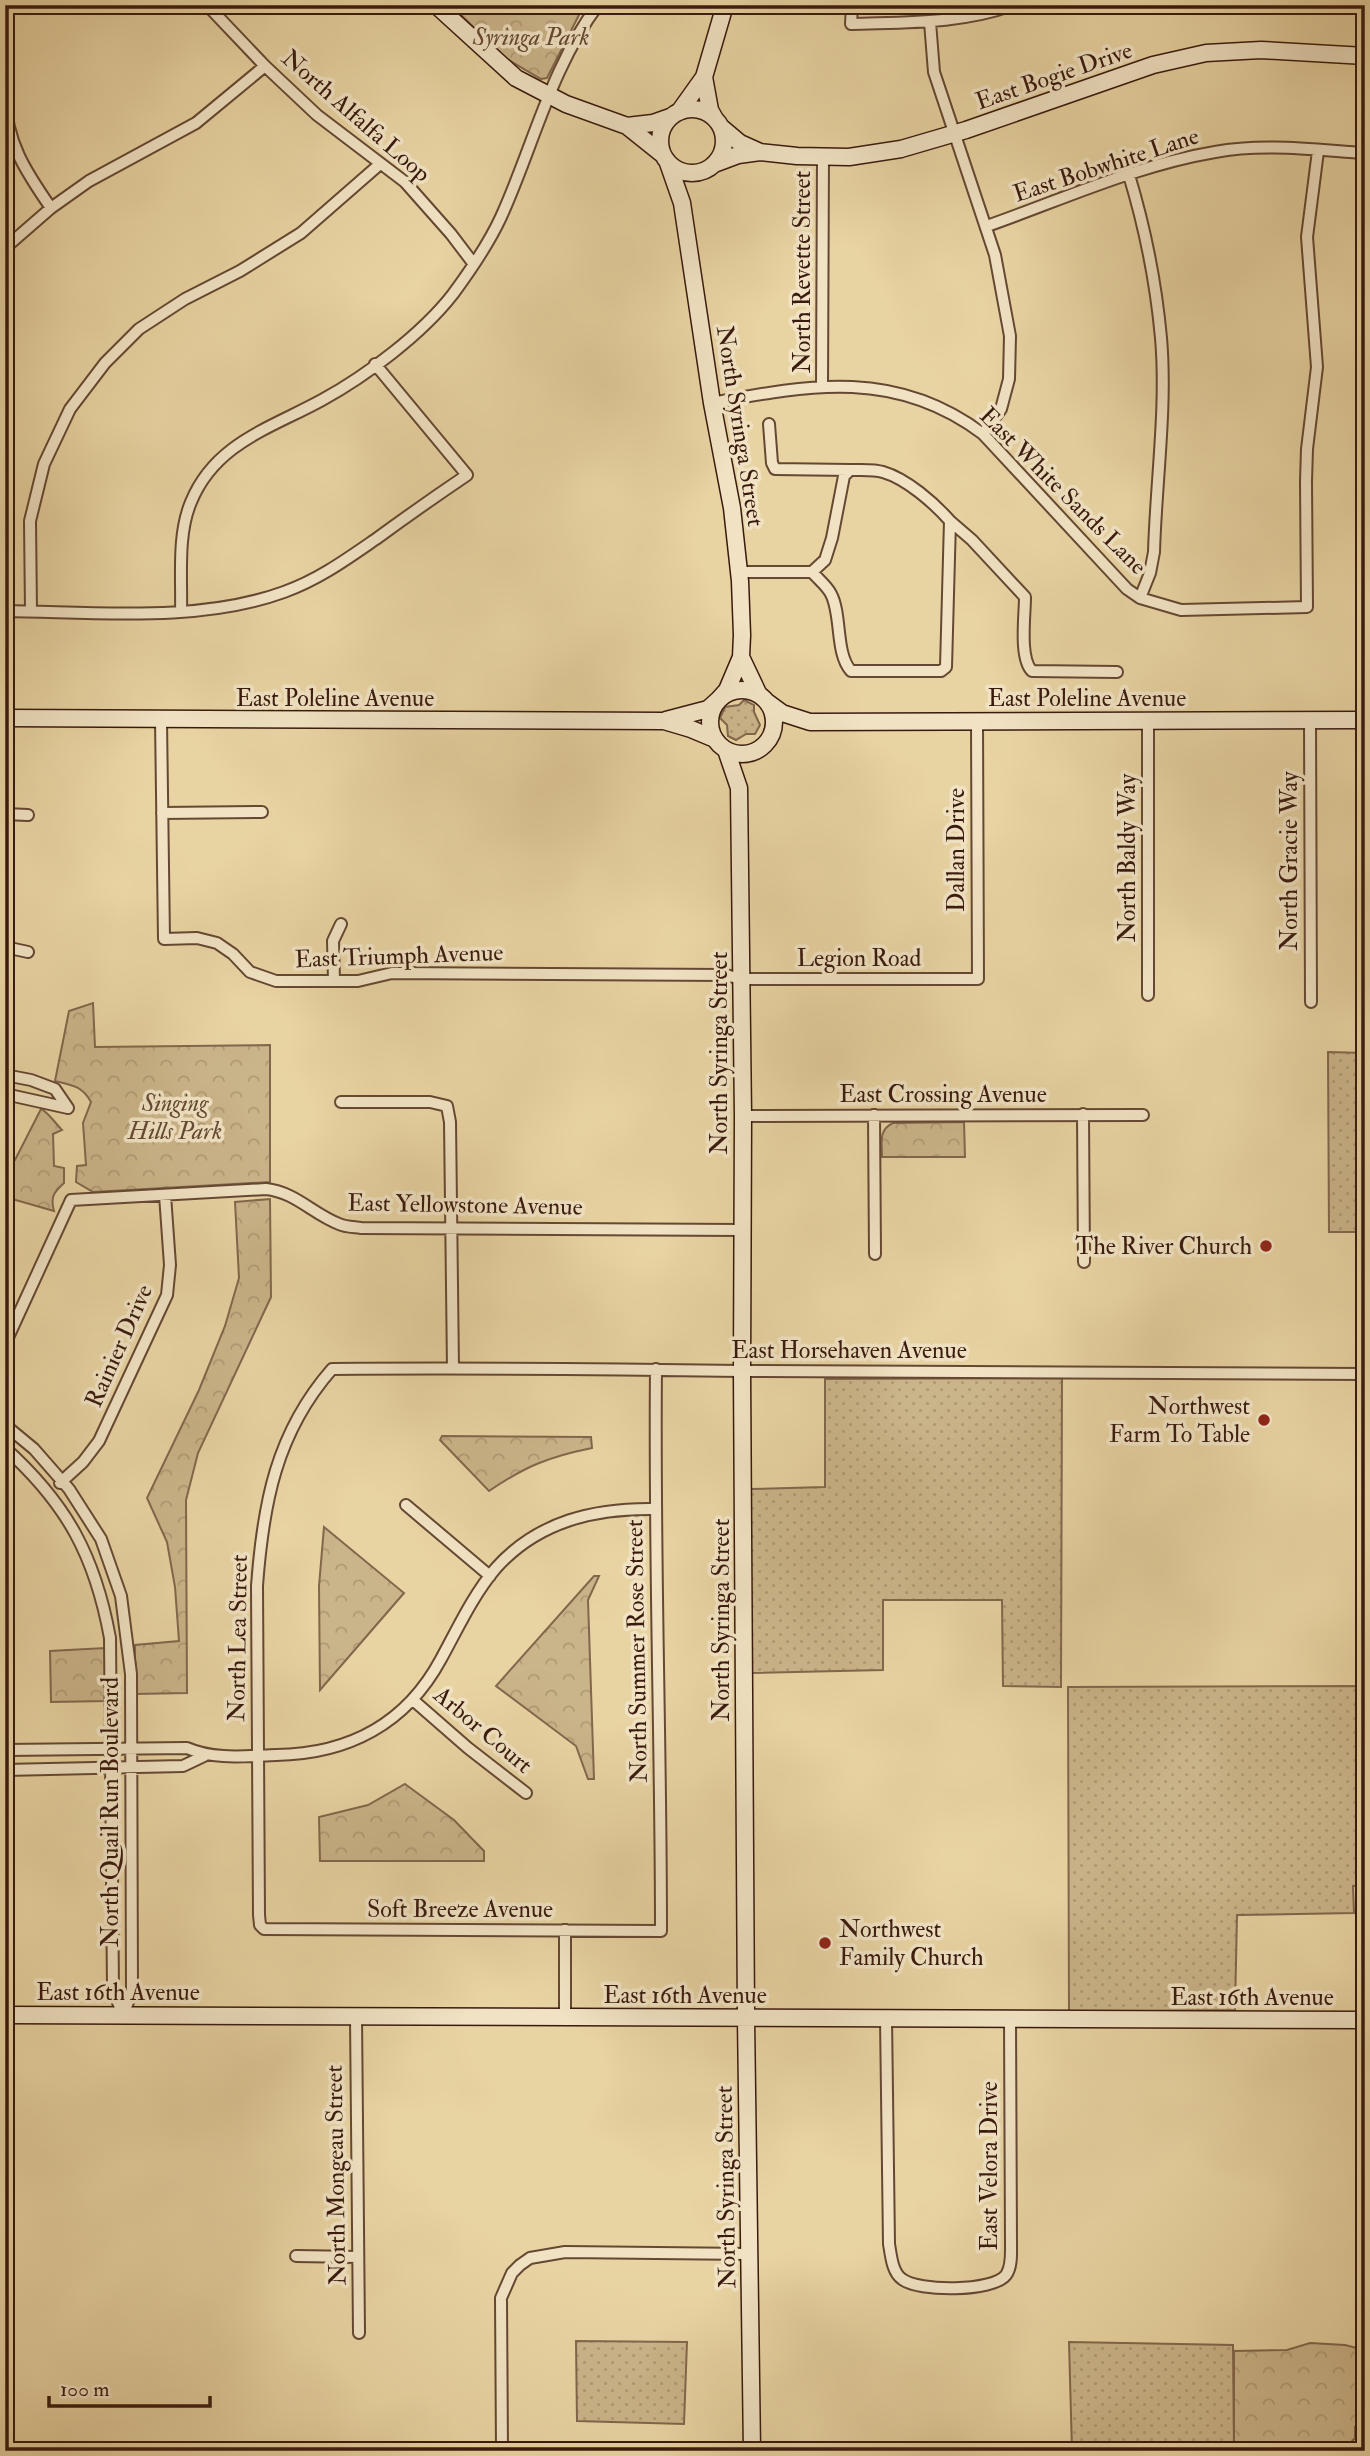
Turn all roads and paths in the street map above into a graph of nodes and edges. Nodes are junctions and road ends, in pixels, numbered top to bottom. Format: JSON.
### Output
{"nodes":[{"id":1,"x":207,"y":5,"type":"edge"},
{"id":2,"x":436,"y":5,"type":"edge"},
{"id":3,"x":598,"y":5,"type":"edge"},
{"id":4,"x":726,"y":5,"type":"edge"},
{"id":5,"x":852,"y":5,"type":"edge"},
{"id":6,"x":1013,"y":5,"type":"edge"},
{"id":7,"x":930,"y":22,"type":"junction"},
{"id":8,"x":1365,"y":56,"type":"edge"},
{"id":9,"x":265,"y":66,"type":"junction"},
{"id":10,"x":704,"y":77,"type":"junction"},
{"id":11,"x":5,"y":96,"type":"edge"},
{"id":12,"x":550,"y":96,"type":"junction"},
{"id":13,"x":674,"y":115,"type":"junction"},
{"id":14,"x":718,"y":123,"type":"junction"},
{"id":15,"x":627,"y":126,"type":"junction"},
{"id":16,"x":954,"y":134,"type":"junction"},
{"id":17,"x":1318,"y":150,"type":"junction"},
{"id":18,"x":760,"y":152,"type":"junction"},
{"id":19,"x":1365,"y":153,"type":"edge"},
{"id":20,"x":823,"y":156,"type":"junction"},
{"id":21,"x":665,"y":158,"type":"junction"},
{"id":22,"x":380,"y":164,"type":"junction"},
{"id":23,"x":710,"y":167,"type":"junction"},
{"id":24,"x":1129,"y":175,"type":"junction"},
{"id":25,"x":682,"y":203,"type":"junction"},
{"id":26,"x":51,"y":208,"type":"junction"},
{"id":27,"x":987,"y":226,"type":"junction"},
{"id":28,"x":5,"y":248,"type":"edge"},
{"id":29,"x":473,"y":263,"type":"junction"},
{"id":30,"x":375,"y":365,"type":"junction"},
{"id":31,"x":822,"y":387,"type":"junction"},
{"id":32,"x":712,"y":403,"type":"junction"},
{"id":33,"x":769,"y":424,"type":"dead end"},
{"id":34,"x":983,"y":435,"type":"junction"},
{"id":35,"x":850,"y":470,"type":"junction"},
{"id":36,"x":950,"y":520,"type":"junction"},
{"id":37,"x":739,"y":572,"type":"junction"},
{"id":38,"x":812,"y":572,"type":"junction"},
{"id":39,"x":1140,"y":598,"type":"junction"},
{"id":40,"x":5,"y":611,"type":"edge"},
{"id":41,"x":31,"y":611,"type":"junction"},
{"id":42,"x":181,"y":612,"type":"junction"},
{"id":43,"x":741,"y":657,"type":"junction"},
{"id":44,"x":1117,"y":673,"type":"dead end"},
{"id":45,"x":763,"y":699,"type":"junction"},
{"id":46,"x":718,"y":701,"type":"junction"},
{"id":47,"x":5,"y":718,"type":"edge"},
{"id":48,"x":161,"y":720,"type":"junction"},
{"id":49,"x":977,"y":720,"type":"junction"},
{"id":50,"x":1148,"y":720,"type":"junction"},
{"id":51,"x":1310,"y":720,"type":"junction"},
{"id":52,"x":1365,"y":720,"type":"edge"},
{"id":53,"x":664,"y":721,"type":"junction"},
{"id":54,"x":810,"y":722,"type":"junction"},
{"id":55,"x":721,"y":744,"type":"junction"},
{"id":56,"x":759,"y":748,"type":"junction"},
{"id":57,"x":739,"y":788,"type":"junction"},
{"id":58,"x":262,"y":812,"type":"dead end"},
{"id":59,"x":162,"y":813,"type":"junction"},
{"id":60,"x":5,"y":814,"type":"edge"},
{"id":61,"x":28,"y":815,"type":"dead end"},
{"id":62,"x":341,"y":924,"type":"dead end"},
{"id":63,"x":5,"y":947,"type":"edge"},
{"id":64,"x":28,"y":951,"type":"dead end"},
{"id":65,"x":741,"y":979,"type":"junction"},
{"id":66,"x":978,"y":979,"type":"joint"},
{"id":67,"x":334,"y":981,"type":"junction"},
{"id":68,"x":1148,"y":995,"type":"dead end"},
{"id":69,"x":1311,"y":1002,"type":"dead end"},
{"id":70,"x":5,"y":1075,"type":"edge"},
{"id":71,"x":5,"y":1094,"type":"edge"},
{"id":72,"x":341,"y":1102,"type":"dead end"},
{"id":73,"x":1083,"y":1114,"type":"junction"},
{"id":74,"x":874,"y":1115,"type":"junction"},
{"id":75,"x":1143,"y":1115,"type":"dead end"},
{"id":76,"x":743,"y":1116,"type":"junction"},
{"id":77,"x":165,"y":1195,"type":"junction"},
{"id":78,"x":452,"y":1229,"type":"junction"},
{"id":79,"x":741,"y":1230,"type":"junction"},
{"id":80,"x":875,"y":1254,"type":"dead end"},
{"id":81,"x":1084,"y":1262,"type":"dead end"},
{"id":82,"x":5,"y":1344,"type":"edge"},
{"id":83,"x":453,"y":1368,"type":"junction"},
{"id":84,"x":332,"y":1369,"type":"joint"},
{"id":85,"x":656,"y":1369,"type":"junction"},
{"id":86,"x":741,"y":1371,"type":"junction"},
{"id":87,"x":1365,"y":1374,"type":"edge"},
{"id":88,"x":5,"y":1425,"type":"edge"},
{"id":89,"x":5,"y":1448,"type":"edge"},
{"id":90,"x":63,"y":1481,"type":"junction"},
{"id":91,"x":50,"y":1492,"type":"junction"},
{"id":92,"x":406,"y":1505,"type":"dead end"},
{"id":93,"x":655,"y":1509,"type":"junction"},
{"id":94,"x":490,"y":1576,"type":"junction"},
{"id":95,"x":413,"y":1700,"type":"junction"},
{"id":96,"x":111,"y":1748,"type":"junction"},
{"id":97,"x":131,"y":1748,"type":"junction"},
{"id":98,"x":5,"y":1751,"type":"edge"},
{"id":99,"x":204,"y":1756,"type":"junction"},
{"id":100,"x":258,"y":1756,"type":"junction"},
{"id":101,"x":111,"y":1768,"type":"junction"},
{"id":102,"x":131,"y":1768,"type":"junction"},
{"id":103,"x":5,"y":1770,"type":"edge"},
{"id":104,"x":526,"y":1793,"type":"dead end"},
{"id":105,"x":261,"y":1925,"type":"joint"},
{"id":106,"x":565,"y":1930,"type":"junction"},
{"id":107,"x":661,"y":1931,"type":"joint"},
{"id":108,"x":5,"y":2015,"type":"edge"},
{"id":109,"x":123,"y":2015,"type":"junction"},
{"id":110,"x":356,"y":2016,"type":"junction"},
{"id":111,"x":565,"y":2017,"type":"junction"},
{"id":112,"x":886,"y":2018,"type":"junction"},
{"id":113,"x":746,"y":2019,"type":"junction"},
{"id":114,"x":1010,"y":2019,"type":"junction"},
{"id":115,"x":1365,"y":2020,"type":"edge"},
{"id":116,"x":749,"y":2254,"type":"junction"},
{"id":117,"x":296,"y":2256,"type":"dead end"},
{"id":118,"x":358,"y":2257,"type":"junction"},
{"id":119,"x":359,"y":2333,"type":"dead end"},
{"id":120,"x":502,"y":2451,"type":"edge"},
{"id":121,"x":752,"y":2451,"type":"edge"}],
"edges":[{"from":1,"to":9,"type":"street","name":"North Alfalfa Loop"},
{"from":2,"to":12,"type":"street"},
{"from":3,"to":12,"type":"street"},
{"from":4,"to":10,"type":"street"},
{"from":5,"to":7,"type":"street"},
{"from":6,"to":7,"type":"street"},
{"from":7,"to":16,"type":"street"},
{"from":8,"to":16,"type":"street","name":"East Bogie Drive"},
{"from":9,"to":22,"type":"street","name":"North Alfalfa Loop"},
{"from":9,"to":26,"type":"street"},
{"from":10,"to":13,"type":"street"},
{"from":10,"to":14,"type":"street"},
{"from":11,"to":26,"type":"street"},
{"from":12,"to":15,"type":"street"},
{"from":12,"to":29,"type":"street"},
{"from":13,"to":14,"type":"street"},
{"from":13,"to":15,"type":"street"},
{"from":13,"to":21,"type":"street"},
{"from":14,"to":18,"type":"street","name":"East Bogie Drive"},
{"from":14,"to":23,"type":"street"},
{"from":15,"to":21,"type":"street"},
{"from":16,"to":20,"type":"street","name":"East Bogie Drive"},
{"from":16,"to":27,"type":"street"},
{"from":17,"to":19,"type":"street","name":"East Bobwhite Lane"},
{"from":17,"to":24,"type":"street","name":"East Bobwhite Lane"},
{"from":17,"to":39,"type":"street","name":"East White Sands Lane"},
{"from":18,"to":20,"type":"street","name":"East Bogie Drive"},
{"from":18,"to":23,"type":"street","name":"East Bogie Drive"},
{"from":20,"to":31,"type":"street","name":"North Revette Street"},
{"from":21,"to":23,"type":"street"},
{"from":21,"to":25,"type":"street","name":"North Syringa Street"},
{"from":22,"to":29,"type":"street","name":"North Alfalfa Loop"},
{"from":22,"to":41,"type":"street"},
{"from":23,"to":25,"type":"street"},
{"from":24,"to":27,"type":"street","name":"East Bobwhite Lane"},
{"from":24,"to":39,"type":"street"},
{"from":25,"to":32,"type":"street","name":"North Syringa Street"},
{"from":26,"to":28,"type":"street"},
{"from":27,"to":34,"type":"street"},
{"from":29,"to":30,"type":"street"},
{"from":30,"to":42,"type":"street"},
{"from":30,"to":42,"type":"street"},
{"from":31,"to":32,"type":"street","name":"East White Sands Lane"},
{"from":31,"to":34,"type":"street","name":"East White Sands Lane"},
{"from":32,"to":37,"type":"street","name":"North Syringa Street"},
{"from":33,"to":35,"type":"street"},
{"from":34,"to":39,"type":"street","name":"East White Sands Lane"},
{"from":35,"to":36,"type":"street"},
{"from":35,"to":38,"type":"street"},
{"from":36,"to":38,"type":"street"},
{"from":36,"to":44,"type":"street"},
{"from":37,"to":38,"type":"street"},
{"from":37,"to":43,"type":"street","name":"North Syringa Street"},
{"from":40,"to":41,"type":"street"},
{"from":41,"to":42,"type":"street"},
{"from":43,"to":45,"type":"street","name":"North Syringa Street"},
{"from":43,"to":46,"type":"street","name":"North Syringa Street"},
{"from":45,"to":46,"type":"street"},
{"from":45,"to":54,"type":"street","name":"East Poleline Avenue"},
{"from":45,"to":56,"type":"street"},
{"from":46,"to":53,"type":"street","name":"East Poleline Avenue"},
{"from":46,"to":55,"type":"street"},
{"from":47,"to":48,"type":"street","name":"East Poleline Avenue"},
{"from":48,"to":53,"type":"street","name":"East Poleline Avenue"},
{"from":48,"to":59,"type":"street","name":"East Triumph Avenue"},
{"from":49,"to":50,"type":"street","name":"East Poleline Avenue"},
{"from":49,"to":54,"type":"street","name":"East Poleline Avenue"},
{"from":49,"to":66,"type":"street","name":"Dallan Drive"},
{"from":50,"to":51,"type":"street","name":"East Poleline Avenue"},
{"from":50,"to":68,"type":"street","name":"North Baldy Way"},
{"from":51,"to":52,"type":"street","name":"East Poleline Avenue"},
{"from":51,"to":69,"type":"street","name":"North Gracie Way"},
{"from":53,"to":55,"type":"street","name":"East Poleline Avenue"},
{"from":54,"to":56,"type":"street","name":"East Poleline Avenue"},
{"from":55,"to":56,"type":"street"},
{"from":55,"to":57,"type":"street","name":"North Syringa Street"},
{"from":56,"to":57,"type":"street","name":"North Syringa Street"},
{"from":57,"to":65,"type":"street","name":"North Syringa Street"},
{"from":58,"to":59,"type":"street"},
{"from":59,"to":67,"type":"street","name":"East Triumph Avenue"},
{"from":60,"to":61,"type":"street"},
{"from":62,"to":67,"type":"street"},
{"from":63,"to":64,"type":"street"},
{"from":65,"to":66,"type":"street","name":"Legion Road"},
{"from":65,"to":67,"type":"street","name":"East Triumph Avenue"},
{"from":65,"to":76,"type":"street","name":"North Syringa Street"},
{"from":70,"to":71,"type":"street"},
{"from":72,"to":78,"type":"street"},
{"from":73,"to":74,"type":"street","name":"East Crossing Avenue"},
{"from":73,"to":75,"type":"street","name":"East Crossing Avenue"},
{"from":73,"to":81,"type":"street"},
{"from":74,"to":76,"type":"street","name":"East Crossing Avenue"},
{"from":74,"to":80,"type":"street"},
{"from":76,"to":79,"type":"street","name":"North Syringa Street"},
{"from":77,"to":78,"type":"street","name":"East Yellowstone Avenue"},
{"from":77,"to":82,"type":"street","name":"East Yellowstone Avenue"},
{"from":77,"to":90,"type":"street","name":"Rainier Drive"},
{"from":78,"to":79,"type":"street","name":"East Yellowstone Avenue"},
{"from":78,"to":83,"type":"street"},
{"from":79,"to":86,"type":"street","name":"North Syringa Street"},
{"from":83,"to":84,"type":"street","name":"East Horsehaven Avenue"},
{"from":83,"to":85,"type":"street","name":"East Horsehaven Avenue"},
{"from":84,"to":100,"type":"street","name":"North Lea Street"},
{"from":85,"to":86,"type":"street","name":"East Horsehaven Avenue"},
{"from":85,"to":93,"type":"street","name":"North Summer Rose Street"},
{"from":86,"to":87,"type":"street","name":"East Horsehaven Avenue"},
{"from":86,"to":113,"type":"street","name":"North Syringa Street"},
{"from":88,"to":90,"type":"street","name":"North Quail Run Boulevard"},
{"from":89,"to":91,"type":"street","name":"North Quail Run Boulevard"},
{"from":90,"to":91,"type":"street","name":"Rainier Drive"},
{"from":90,"to":97,"type":"street","name":"North Quail Run Boulevard"},
{"from":91,"to":96,"type":"street","name":"North Quail Run Boulevard"},
{"from":92,"to":94,"type":"street"},
{"from":93,"to":94,"type":"street"},
{"from":93,"to":107,"type":"street","name":"North Summer Rose Street"},
{"from":94,"to":95,"type":"street"},
{"from":95,"to":100,"type":"street"},
{"from":95,"to":104,"type":"street","name":"Arbor Court"},
{"from":96,"to":97,"type":"street"},
{"from":96,"to":98,"type":"street"},
{"from":96,"to":101,"type":"street","name":"North Quail Run Boulevard"},
{"from":97,"to":99,"type":"street"},
{"from":97,"to":102,"type":"street","name":"North Quail Run Boulevard"},
{"from":99,"to":100,"type":"street"},
{"from":99,"to":102,"type":"street"},
{"from":100,"to":105,"type":"street","name":"North Lea Street"},
{"from":101,"to":102,"type":"street"},
{"from":101,"to":103,"type":"street"},
{"from":101,"to":109,"type":"street","name":"North Quail Run Boulevard"},
{"from":102,"to":109,"type":"street","name":"North Quail Run Boulevard"},
{"from":105,"to":106,"type":"street","name":"Soft Breeze Avenue"},
{"from":106,"to":107,"type":"street","name":"Soft Breeze Avenue"},
{"from":106,"to":111,"type":"street"},
{"from":108,"to":109,"type":"street","name":"East 16th Avenue"},
{"from":109,"to":110,"type":"street","name":"East 16th Avenue"},
{"from":110,"to":111,"type":"street","name":"East 16th Avenue"},
{"from":110,"to":118,"type":"street","name":"North Mongeau Street"},
{"from":111,"to":113,"type":"street","name":"East 16th Avenue"},
{"from":112,"to":113,"type":"street","name":"East 16th Avenue"},
{"from":112,"to":114,"type":"street","name":"East 16th Avenue"},
{"from":112,"to":114,"type":"street","name":"East Velora Drive"},
{"from":113,"to":116,"type":"street","name":"North Syringa Street"},
{"from":114,"to":115,"type":"street","name":"East 16th Avenue"},
{"from":116,"to":120,"type":"street"},
{"from":116,"to":121,"type":"street","name":"North Syringa Street"},
{"from":117,"to":118,"type":"street"},
{"from":118,"to":119,"type":"street","name":"North Mongeau Street"}]}
